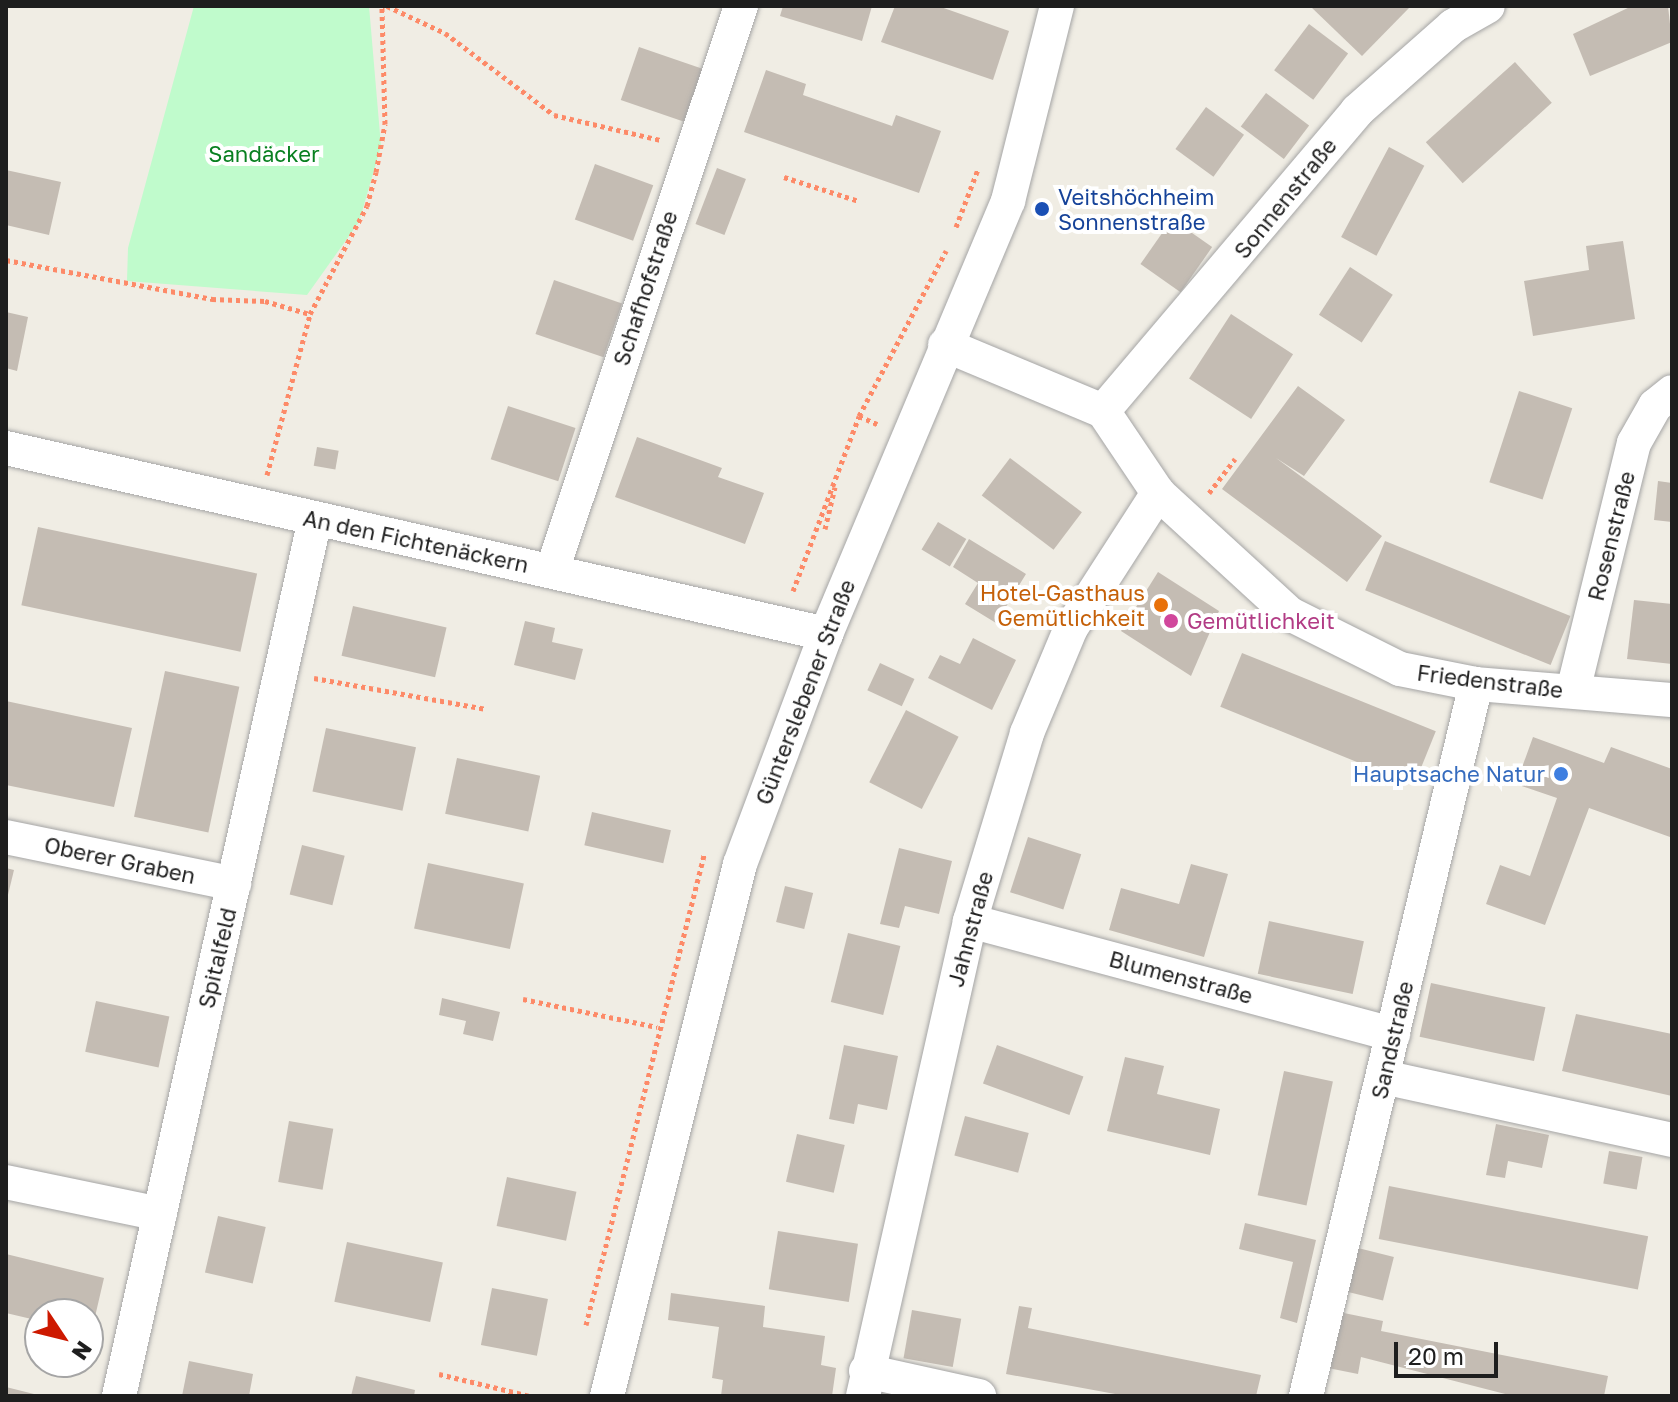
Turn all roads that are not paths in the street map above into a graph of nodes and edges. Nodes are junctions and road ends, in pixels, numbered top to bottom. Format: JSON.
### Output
{"nodes":[{"id":1,"x":741,"y":6,"type":"edge"},
{"id":2,"x":1057,"y":6,"type":"edge"},
{"id":3,"x":1488,"y":6,"type":"edge"},
{"id":4,"x":945,"y":345,"type":"junction"},
{"id":5,"x":1672,"y":392,"type":"edge"},
{"id":6,"x":1103,"y":411,"type":"junction"},
{"id":7,"x":6,"y":448,"type":"edge"},
{"id":8,"x":1158,"y":493,"type":"junction"},
{"id":9,"x":315,"y":519,"type":"junction"},
{"id":10,"x":552,"y":571,"type":"junction"},
{"id":11,"x":826,"y":634,"type":"junction"},
{"id":12,"x":1476,"y":684,"type":"junction"},
{"id":13,"x":1573,"y":691,"type":"junction"},
{"id":14,"x":1672,"y":700,"type":"edge"},
{"id":15,"x":6,"y":837,"type":"edge"},
{"id":16,"x":234,"y":884,"type":"junction"},
{"id":17,"x":970,"y":921,"type":"junction"},
{"id":18,"x":1393,"y":1034,"type":"junction"},
{"id":19,"x":1383,"y":1077,"type":"junction"},
{"id":20,"x":1672,"y":1140,"type":"edge"},
{"id":21,"x":6,"y":1182,"type":"edge"},
{"id":22,"x":160,"y":1214,"type":"junction"},
{"id":23,"x":865,"y":1384,"type":"edge"},
{"id":24,"x":119,"y":1396,"type":"edge"},
{"id":25,"x":607,"y":1396,"type":"edge"},
{"id":26,"x":979,"y":1396,"type":"edge"},
{"id":27,"x":1306,"y":1396,"type":"edge"}],
"edges":[{"from":1,"to":10,"type":"street","name":"Schafhofstraße"},
{"from":2,"to":4,"type":"street","name":"Günterslebener Straße"},
{"from":3,"to":6,"type":"street","name":"Sonnenstraße"},
{"from":4,"to":6,"type":"street"},
{"from":4,"to":11,"type":"street","name":"Günterslebener Straße"},
{"from":5,"to":13,"type":"street","name":"Rosenstraße"},
{"from":6,"to":8,"type":"street","name":"Friedenstraße"},
{"from":7,"to":9,"type":"street","name":"An den Fichtenäckern"},
{"from":8,"to":12,"type":"street","name":"Friedenstraße"},
{"from":8,"to":17,"type":"street","name":"Jahnstraße"},
{"from":9,"to":10,"type":"street","name":"An den Fichtenäckern"},
{"from":9,"to":16,"type":"street","name":"Spitalfeld"},
{"from":10,"to":11,"type":"street","name":"An den Fichtenäckern"},
{"from":11,"to":25,"type":"street","name":"Günterslebener Straße"},
{"from":12,"to":13,"type":"street","name":"Friedenstraße"},
{"from":12,"to":18,"type":"street","name":"Sandstraße"},
{"from":13,"to":14,"type":"street","name":"Friedenstraße"},
{"from":15,"to":16,"type":"street","name":"Oberer Graben"},
{"from":16,"to":22,"type":"street","name":"Spitalfeld"},
{"from":17,"to":18,"type":"street","name":"Blumenstraße"},
{"from":17,"to":23,"type":"street","name":"Jahnstraße"},
{"from":18,"to":19,"type":"street","name":"Sandstraße"},
{"from":19,"to":20,"type":"street"},
{"from":19,"to":27,"type":"street","name":"Sandstraße"},
{"from":21,"to":22,"type":"street"},
{"from":22,"to":24,"type":"street","name":"Spitalfeld"},
{"from":23,"to":26,"type":"street"}]}
